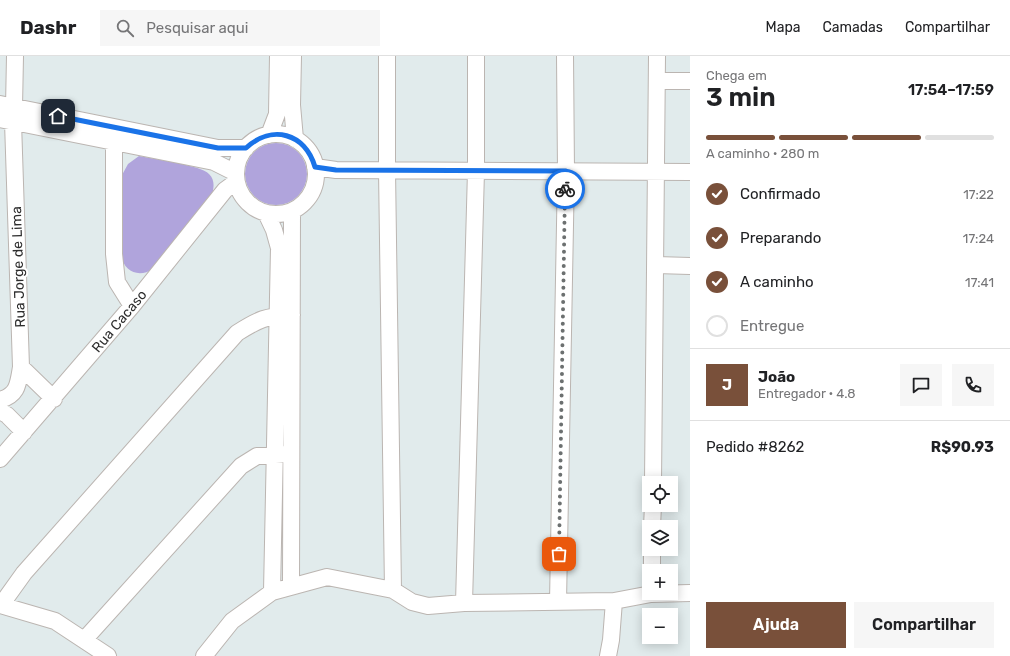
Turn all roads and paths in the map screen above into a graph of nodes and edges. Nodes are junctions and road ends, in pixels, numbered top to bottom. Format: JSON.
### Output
{"nodes":[{"id":1,"x":15,"y":56,"type":"edge"},
{"id":2,"x":278,"y":56,"type":"edge"},
{"id":3,"x":293,"y":56,"type":"edge"},
{"id":4,"x":387,"y":56,"type":"edge"},
{"id":5,"x":476,"y":56,"type":"edge"},
{"id":6,"x":566,"y":56,"type":"edge"},
{"id":7,"x":657,"y":56,"type":"edge"},
{"id":8,"x":657,"y":81,"type":"junction"},
{"id":9,"x":690,"y":81,"type":"edge"},
{"id":10,"x":7,"y":113,"type":"edge"},
{"id":11,"x":269,"y":135,"type":"junction"},
{"id":12,"x":295,"y":139,"type":"junction"},
{"id":13,"x":114,"y":144,"type":"junction"},
{"id":14,"x":246,"y":148,"type":"junction"},
{"id":15,"x":315,"y":167,"type":"junction"},
{"id":16,"x":387,"y":170,"type":"junction"},
{"id":17,"x":476,"y":171,"type":"junction"},
{"id":18,"x":566,"y":171,"type":"junction"},
{"id":19,"x":657,"y":171,"type":"junction"},
{"id":20,"x":690,"y":172,"type":"edge"},
{"id":21,"x":236,"y":177,"type":"junction"},
{"id":22,"x":292,"y":211,"type":"junction"},
{"id":23,"x":266,"y":213,"type":"junction"},
{"id":24,"x":656,"y":265,"type":"junction"},
{"id":25,"x":690,"y":266,"type":"edge"},
{"id":26,"x":132,"y":306,"type":"junction"},
{"id":27,"x":285,"y":316,"type":"junction"},
{"id":28,"x":21,"y":367,"type":"junction"},
{"id":29,"x":54,"y":399,"type":"junction"},
{"id":30,"x":0,"y":400,"type":"edge"},
{"id":31,"x":0,"y":410,"type":"edge"},
{"id":32,"x":24,"y":432,"type":"junction"},
{"id":33,"x":275,"y":454,"type":"junction"},
{"id":34,"x":292,"y":454,"type":"junction"},
{"id":35,"x":0,"y":459,"type":"edge"},
{"id":36,"x":653,"y":476,"type":"edge"},
{"id":37,"x":291,"y":586,"type":"junction"},
{"id":38,"x":393,"y":590,"type":"junction"},
{"id":39,"x":272,"y":592,"type":"junction"},
{"id":40,"x":678,"y":593,"type":"edge"},
{"id":41,"x":690,"y":593,"type":"edge"},
{"id":42,"x":642,"y":595,"type":"edge"},
{"id":43,"x":614,"y":601,"type":"junction"},
{"id":44,"x":558,"y":602,"type":"junction"},
{"id":45,"x":464,"y":603,"type":"junction"},
{"id":46,"x":0,"y":605,"type":"edge"},
{"id":47,"x":84,"y":640,"type":"junction"},
{"id":48,"x":108,"y":656,"type":"edge"},
{"id":49,"x":204,"y":656,"type":"edge"},
{"id":50,"x":608,"y":656,"type":"edge"}],
"edges":[{"from":1,"to":10,"type":"street","name":"Rua Jorge de Lima"},
{"from":2,"to":11,"type":"street"},
{"from":3,"to":12,"type":"street"},
{"from":4,"to":16,"type":"street"},
{"from":5,"to":17,"type":"street"},
{"from":6,"to":18,"type":"street"},
{"from":7,"to":8,"type":"street"},
{"from":8,"to":9,"type":"street"},
{"from":8,"to":19,"type":"street"},
{"from":10,"to":13,"type":"street"},
{"from":10,"to":14,"type":"street"},
{"from":10,"to":28,"type":"street","name":"Rua Jorge de Lima"},
{"from":11,"to":12,"type":"street"},
{"from":11,"to":14,"type":"street"},
{"from":12,"to":15,"type":"street"},
{"from":13,"to":21,"type":"street"},
{"from":13,"to":26,"type":"street"},
{"from":14,"to":21,"type":"street"},
{"from":15,"to":16,"type":"street"},
{"from":15,"to":22,"type":"street"},
{"from":16,"to":17,"type":"street"},
{"from":16,"to":38,"type":"street"},
{"from":17,"to":18,"type":"street"},
{"from":17,"to":45,"type":"street"},
{"from":18,"to":19,"type":"street"},
{"from":18,"to":44,"type":"street"},
{"from":19,"to":20,"type":"street"},
{"from":19,"to":24,"type":"street"},
{"from":21,"to":23,"type":"street"},
{"from":21,"to":26,"type":"street","name":"Rua Cacaso"},
{"from":22,"to":23,"type":"street"},
{"from":22,"to":27,"type":"street"},
{"from":23,"to":27,"type":"street"},
{"from":24,"to":25,"type":"street"},
{"from":24,"to":36,"type":"street"},
{"from":26,"to":29,"type":"street","name":"Rua Cacaso"},
{"from":27,"to":33,"type":"street"},
{"from":27,"to":34,"type":"street"},
{"from":27,"to":46,"type":"street"},
{"from":28,"to":29,"type":"street"},
{"from":28,"to":30,"type":"street","name":"Rua Jorge de Lima"},
{"from":29,"to":32,"type":"street","name":"Rua Cacaso"},
{"from":31,"to":32,"type":"street"},
{"from":32,"to":35,"type":"street","name":"Rua Cacaso"},
{"from":33,"to":34,"type":"street"},
{"from":33,"to":39,"type":"street"},
{"from":33,"to":47,"type":"street"},
{"from":34,"to":37,"type":"street"},
{"from":37,"to":38,"type":"street"},
{"from":37,"to":39,"type":"street"},
{"from":38,"to":45,"type":"street"},
{"from":39,"to":49,"type":"street"},
{"from":40,"to":41,"type":"street"},
{"from":42,"to":43,"type":"street"},
{"from":43,"to":44,"type":"street"},
{"from":43,"to":50,"type":"street"},
{"from":44,"to":45,"type":"street"},
{"from":46,"to":47,"type":"street"},
{"from":47,"to":48,"type":"street"}]}
